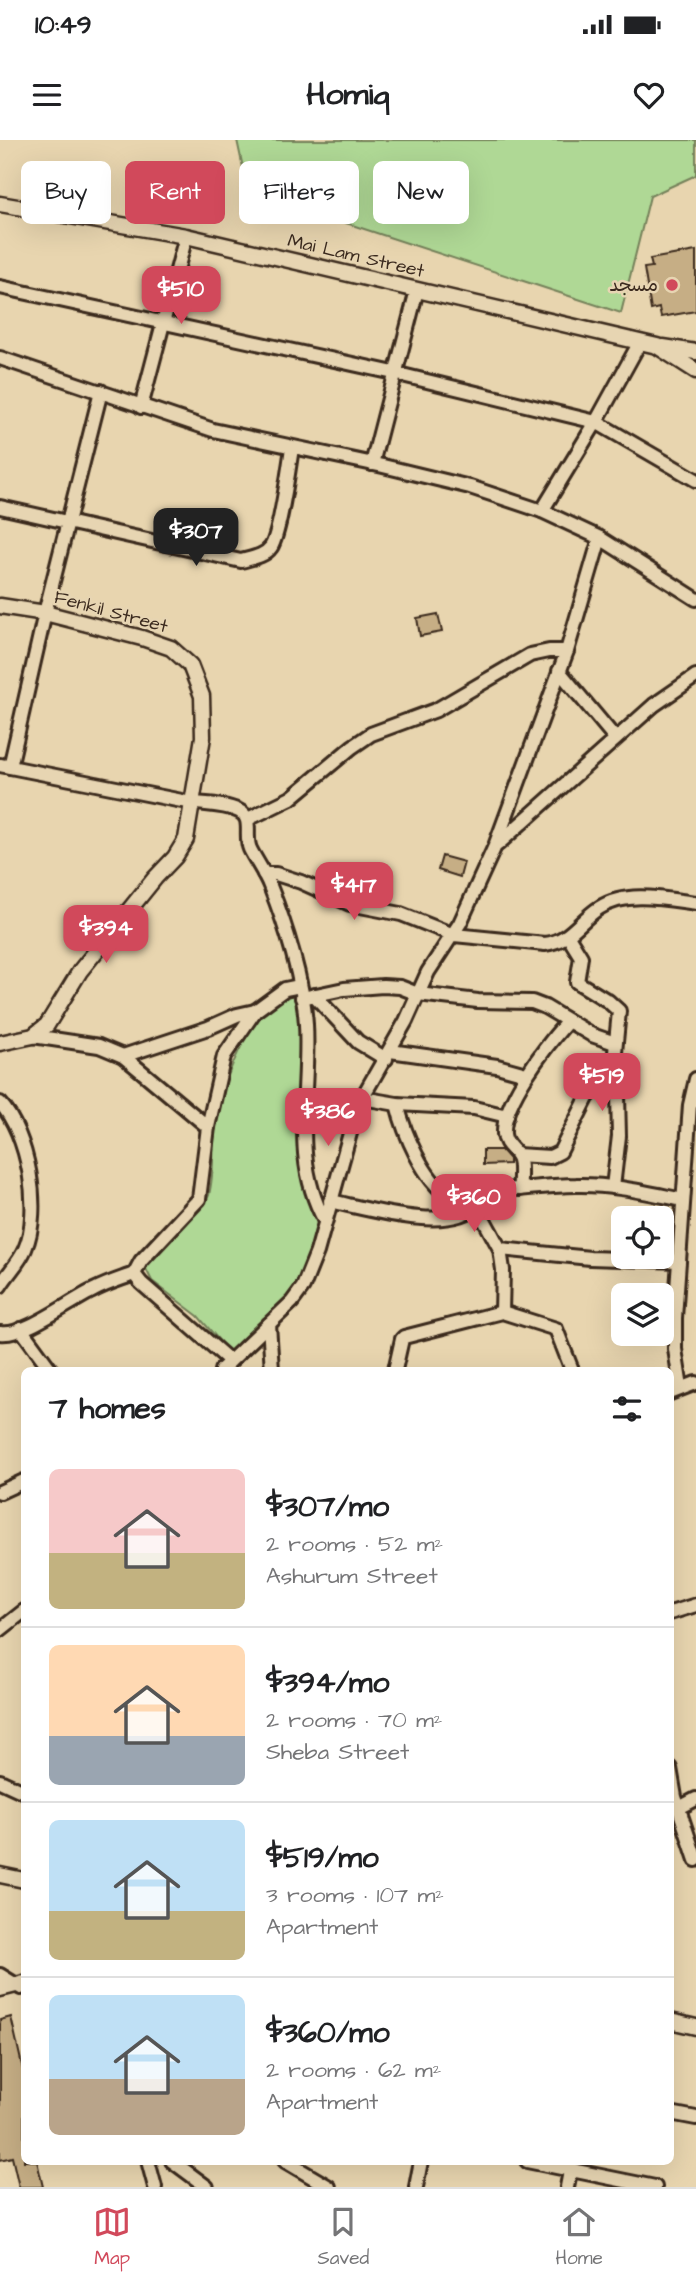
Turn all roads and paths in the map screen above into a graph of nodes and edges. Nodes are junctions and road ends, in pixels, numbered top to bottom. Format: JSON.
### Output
{"nodes":[{"id":1,"x":0,"y":204,"type":"edge"},
{"id":2,"x":186,"y":236,"type":"junction"},
{"id":3,"x":0,"y":287,"type":"edge"},
{"id":4,"x":417,"y":290,"type":"junction"},
{"id":5,"x":165,"y":323,"type":"junction"},
{"id":6,"x":640,"y":342,"type":"junction"},
{"id":7,"x":657,"y":346,"type":"junction"},
{"id":8,"x":696,"y":352,"type":"edge"},
{"id":9,"x":0,"y":358,"type":"edge"},
{"id":10,"x":696,"y":371,"type":"edge"},
{"id":11,"x":394,"y":373,"type":"junction"},
{"id":12,"x":101,"y":391,"type":"junction"},
{"id":13,"x":141,"y":407,"type":"junction"},
{"id":14,"x":596,"y":422,"type":"junction"},
{"id":15,"x":292,"y":448,"type":"junction"},
{"id":16,"x":372,"y":464,"type":"junction"},
{"id":17,"x":696,"y":480,"type":"edge"},
{"id":18,"x":0,"y":507,"type":"edge"},
{"id":19,"x":542,"y":511,"type":"junction"},
{"id":20,"x":68,"y":522,"type":"junction"},
{"id":21,"x":600,"y":538,"type":"junction"},
{"id":22,"x":696,"y":599,"type":"edge"},
{"id":23,"x":0,"y":606,"type":"edge"},
{"id":24,"x":45,"y":613,"type":"junction"},
{"id":25,"x":567,"y":651,"type":"junction"},
{"id":26,"x":559,"y":671,"type":"junction"},
{"id":27,"x":696,"y":676,"type":"edge"},
{"id":28,"x":615,"y":738,"type":"junction"},
{"id":29,"x":5,"y":766,"type":"edge"},
{"id":30,"x":194,"y":803,"type":"junction"},
{"id":31,"x":248,"y":819,"type":"junction"},
{"id":32,"x":495,"y":846,"type":"junction"},
{"id":33,"x":264,"y":874,"type":"junction"},
{"id":34,"x":696,"y":903,"type":"edge"},
{"id":35,"x":453,"y":935,"type":"junction"},
{"id":36,"x":568,"y":936,"type":"junction"},
{"id":37,"x":305,"y":993,"type":"junction"},
{"id":38,"x":418,"y":994,"type":"junction"},
{"id":39,"x":255,"y":1011,"type":"junction"},
{"id":40,"x":567,"y":1022,"type":"junction"},
{"id":41,"x":33,"y":1037,"type":"junction"},
{"id":42,"x":0,"y":1043,"type":"edge"},
{"id":43,"x":615,"y":1043,"type":"junction"},
{"id":44,"x":388,"y":1055,"type":"junction"},
{"id":45,"x":123,"y":1056,"type":"junction"},
{"id":46,"x":614,"y":1063,"type":"junction"},
{"id":47,"x":526,"y":1074,"type":"junction"},
{"id":48,"x":696,"y":1079,"type":"edge"},
{"id":49,"x":362,"y":1098,"type":"junction"},
{"id":50,"x":0,"y":1103,"type":"edge"},
{"id":51,"x":397,"y":1104,"type":"junction"},
{"id":52,"x":11,"y":1114,"type":"junction"},
{"id":53,"x":507,"y":1116,"type":"junction"},
{"id":54,"x":0,"y":1124,"type":"edge"},
{"id":55,"x":208,"y":1128,"type":"junction"},
{"id":56,"x":517,"y":1154,"type":"junction"},
{"id":57,"x":613,"y":1187,"type":"junction"},
{"id":58,"x":520,"y":1189,"type":"junction"},
{"id":59,"x":683,"y":1200,"type":"junction"},
{"id":60,"x":474,"y":1201,"type":"junction"},
{"id":61,"x":330,"y":1202,"type":"junction"},
{"id":62,"x":325,"y":1221,"type":"junction"},
{"id":63,"x":500,"y":1249,"type":"junction"},
{"id":64,"x":679,"y":1261,"type":"junction"},
{"id":65,"x":134,"y":1274,"type":"junction"},
{"id":66,"x":0,"y":1286,"type":"edge"},
{"id":67,"x":502,"y":1312,"type":"junction"},
{"id":68,"x":269,"y":1324,"type":"junction"},
{"id":69,"x":22,"y":1329,"type":"junction"},
{"id":70,"x":0,"y":1333,"type":"edge"},
{"id":71,"x":225,"y":1366,"type":"edge"},
{"id":72,"x":49,"y":1367,"type":"edge"},
{"id":73,"x":272,"y":1367,"type":"edge"},
{"id":74,"x":396,"y":1367,"type":"edge"},
{"id":75,"x":571,"y":1367,"type":"edge"},
{"id":76,"x":696,"y":1383,"type":"edge"},
{"id":77,"x":676,"y":1390,"type":"edge"},
{"id":78,"x":21,"y":1482,"type":"edge"},
{"id":79,"x":0,"y":1492,"type":"edge"},
{"id":80,"x":696,"y":1605,"type":"edge"},
{"id":81,"x":674,"y":1612,"type":"edge"},
{"id":82,"x":21,"y":1613,"type":"edge"},
{"id":83,"x":0,"y":1630,"type":"edge"},
{"id":84,"x":0,"y":1781,"type":"edge"},
{"id":85,"x":21,"y":1791,"type":"edge"},
{"id":86,"x":675,"y":1799,"type":"edge"},
{"id":87,"x":696,"y":1799,"type":"edge"},
{"id":88,"x":696,"y":1860,"type":"edge"},
{"id":89,"x":0,"y":1875,"type":"edge"},
{"id":90,"x":21,"y":1879,"type":"edge"},
{"id":91,"x":0,"y":1975,"type":"edge"},
{"id":92,"x":21,"y":1986,"type":"edge"},
{"id":93,"x":21,"y":1986,"type":"edge"},
{"id":94,"x":0,"y":1989,"type":"edge"},
{"id":95,"x":674,"y":2022,"type":"edge"},
{"id":96,"x":696,"y":2028,"type":"edge"},
{"id":97,"x":674,"y":2114,"type":"edge"},
{"id":98,"x":696,"y":2118,"type":"edge"},
{"id":99,"x":149,"y":2165,"type":"edge"},
{"id":100,"x":177,"y":2165,"type":"edge"},
{"id":101,"x":293,"y":2165,"type":"edge"},
{"id":102,"x":420,"y":2165,"type":"edge"},
{"id":103,"x":571,"y":2166,"type":"edge"},
{"id":104,"x":155,"y":2187,"type":"edge"},
{"id":105,"x":207,"y":2187,"type":"edge"},
{"id":106,"x":329,"y":2187,"type":"edge"},
{"id":107,"x":416,"y":2187,"type":"edge"},
{"id":108,"x":567,"y":2187,"type":"edge"},
{"id":109,"x":655,"y":2187,"type":"edge"}],
"edges":[{"from":1,"to":2,"type":"street","name":"Mai Lam Street"},
{"from":2,"to":4,"type":"street","name":"Mai Lam Street"},
{"from":2,"to":5,"type":"street"},
{"from":3,"to":5,"type":"street"},
{"from":4,"to":6,"type":"street","name":"Mai Lam Street"},
{"from":4,"to":11,"type":"street"},
{"from":5,"to":11,"type":"street"},
{"from":5,"to":13,"type":"street"},
{"from":6,"to":7,"type":"street","name":"Mai Lam Street"},
{"from":6,"to":14,"type":"street"},
{"from":7,"to":8,"type":"street"},
{"from":7,"to":10,"type":"street","name":"Mai Lam Street"},
{"from":9,"to":12,"type":"street"},
{"from":11,"to":14,"type":"street"},
{"from":11,"to":16,"type":"street"},
{"from":12,"to":13,"type":"street"},
{"from":12,"to":20,"type":"street"},
{"from":13,"to":15,"type":"street"},
{"from":14,"to":17,"type":"street"},
{"from":14,"to":19,"type":"street"},
{"from":15,"to":16,"type":"street"},
{"from":15,"to":20,"type":"street"},
{"from":16,"to":19,"type":"street"},
{"from":18,"to":20,"type":"street"},
{"from":19,"to":21,"type":"street"},
{"from":20,"to":24,"type":"street"},
{"from":21,"to":22,"type":"street"},
{"from":21,"to":25,"type":"street"},
{"from":23,"to":24,"type":"street","name":"Fenkil Street"},
{"from":24,"to":29,"type":"street"},
{"from":24,"to":30,"type":"street","name":"Fenkil Street"},
{"from":25,"to":26,"type":"street"},
{"from":25,"to":31,"type":"street"},
{"from":26,"to":28,"type":"street"},
{"from":26,"to":32,"type":"street"},
{"from":27,"to":28,"type":"street"},
{"from":28,"to":32,"type":"street"},
{"from":29,"to":30,"type":"street"},
{"from":30,"to":31,"type":"street"},
{"from":30,"to":41,"type":"street","name":"Fenkil Street"},
{"from":31,"to":33,"type":"street"},
{"from":32,"to":35,"type":"street"},
{"from":33,"to":35,"type":"street"},
{"from":33,"to":37,"type":"street"},
{"from":34,"to":36,"type":"street"},
{"from":35,"to":36,"type":"street"},
{"from":35,"to":38,"type":"street"},
{"from":36,"to":43,"type":"street"},
{"from":37,"to":38,"type":"street"},
{"from":37,"to":39,"type":"street"},
{"from":37,"to":44,"type":"street"},
{"from":37,"to":62,"type":"street"},
{"from":38,"to":40,"type":"street"},
{"from":38,"to":44,"type":"street"},
{"from":39,"to":45,"type":"street"},
{"from":39,"to":55,"type":"street"},
{"from":40,"to":43,"type":"street"},
{"from":40,"to":47,"type":"street"},
{"from":41,"to":42,"type":"street"},
{"from":41,"to":45,"type":"street"},
{"from":43,"to":46,"type":"street"},
{"from":44,"to":47,"type":"street"},
{"from":44,"to":49,"type":"street"},
{"from":45,"to":55,"type":"street"},
{"from":46,"to":56,"type":"street"},
{"from":46,"to":57,"type":"street"},
{"from":47,"to":53,"type":"street"},
{"from":48,"to":59,"type":"street"},
{"from":49,"to":51,"type":"street"},
{"from":49,"to":61,"type":"street"},
{"from":50,"to":52,"type":"street"},
{"from":51,"to":53,"type":"street"},
{"from":51,"to":60,"type":"street"},
{"from":52,"to":54,"type":"street"},
{"from":52,"to":66,"type":"street"},
{"from":53,"to":56,"type":"street"},
{"from":55,"to":65,"type":"street"},
{"from":56,"to":58,"type":"street"},
{"from":57,"to":58,"type":"street"},
{"from":57,"to":59,"type":"street"},
{"from":58,"to":60,"type":"street"},
{"from":59,"to":64,"type":"street"},
{"from":60,"to":61,"type":"street"},
{"from":60,"to":63,"type":"street"},
{"from":61,"to":62,"type":"street"},
{"from":62,"to":68,"type":"street"},
{"from":63,"to":64,"type":"street"},
{"from":63,"to":67,"type":"street"},
{"from":64,"to":77,"type":"street"},
{"from":65,"to":69,"type":"street"},
{"from":65,"to":71,"type":"street"},
{"from":67,"to":74,"type":"street"},
{"from":67,"to":75,"type":"street"},
{"from":68,"to":71,"type":"street"},
{"from":68,"to":73,"type":"street"},
{"from":69,"to":70,"type":"street"},
{"from":69,"to":72,"type":"street"},
{"from":76,"to":77,"type":"street"},
{"from":78,"to":79,"type":"street"},
{"from":80,"to":81,"type":"street"},
{"from":82,"to":83,"type":"street"},
{"from":84,"to":85,"type":"street"},
{"from":86,"to":87,"type":"street"},
{"from":86,"to":88,"type":"street"},
{"from":89,"to":90,"type":"street"},
{"from":91,"to":92,"type":"street"},
{"from":93,"to":94,"type":"street"},
{"from":95,"to":96,"type":"street"},
{"from":97,"to":98,"type":"street"},
{"from":99,"to":104,"type":"street"},
{"from":100,"to":105,"type":"street"},
{"from":101,"to":106,"type":"street"},
{"from":102,"to":107,"type":"street"},
{"from":103,"to":108,"type":"street"},
{"from":103,"to":109,"type":"street"}]}
